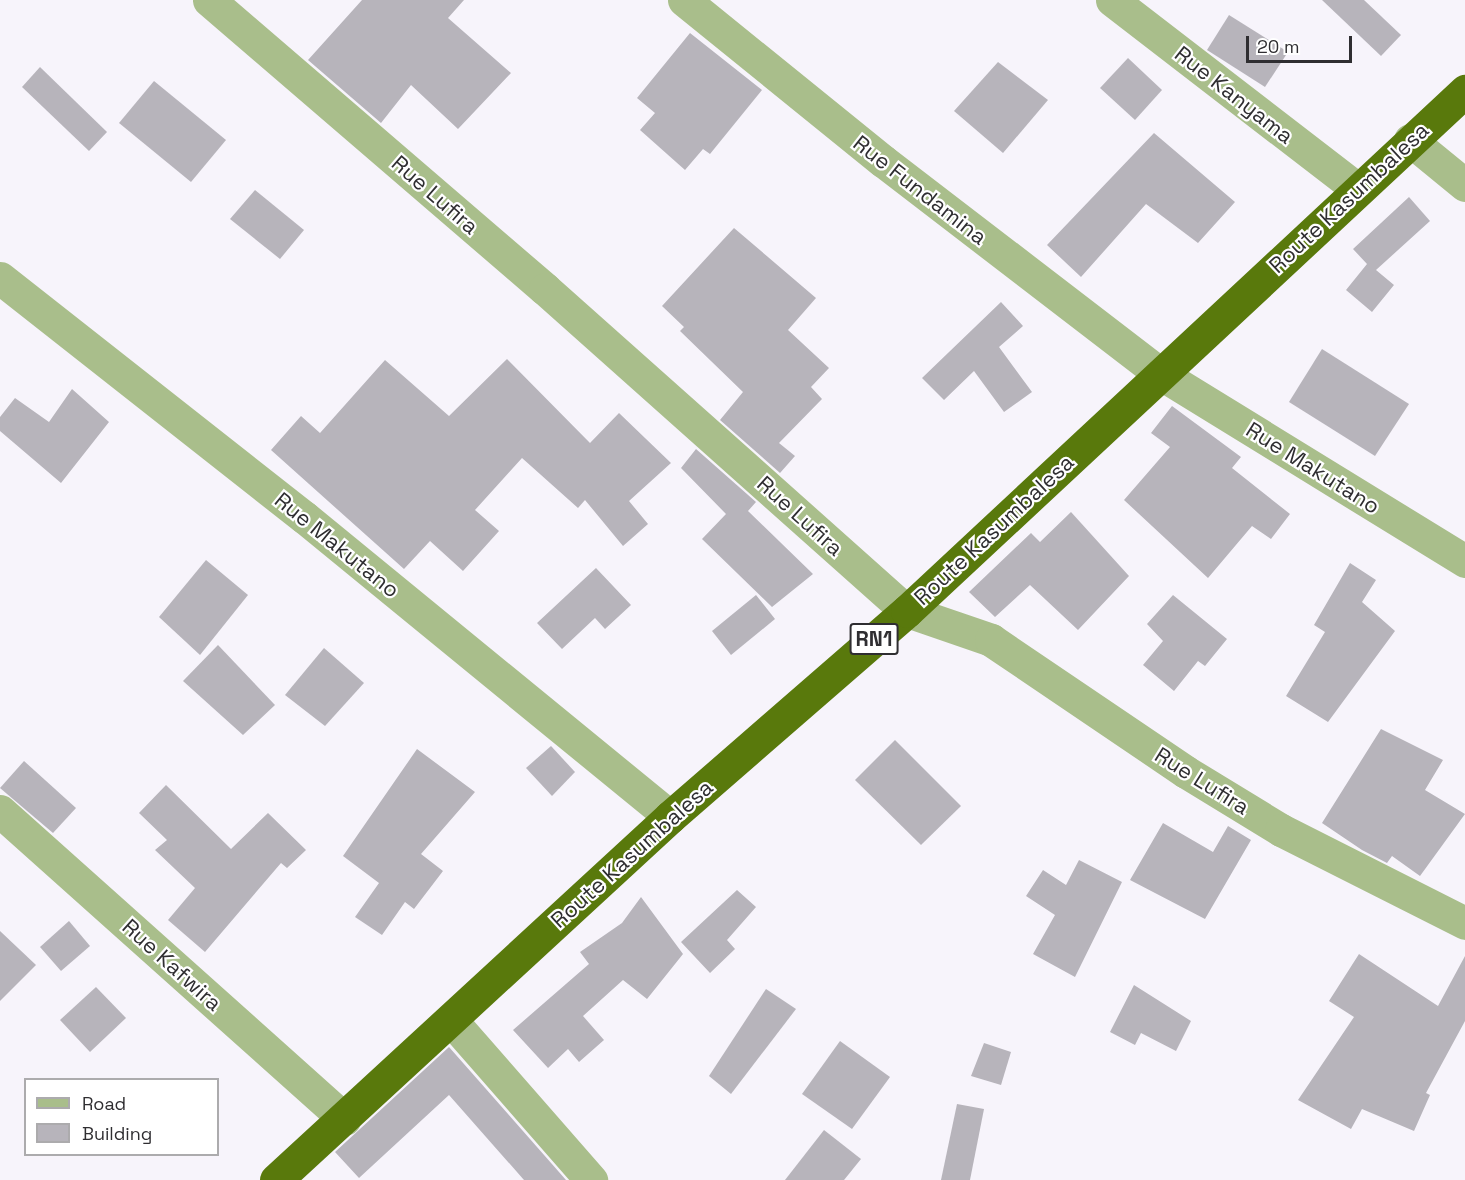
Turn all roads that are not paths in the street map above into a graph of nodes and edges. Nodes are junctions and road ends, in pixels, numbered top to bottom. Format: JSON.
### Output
{"nodes":[{"id":1,"x":209,"y":0,"type":"edge"},
{"id":2,"x":684,"y":0,"type":"edge"},
{"id":3,"x":1112,"y":0,"type":"edge"},
{"id":4,"x":1465,"y":91,"type":"edge"},
{"id":5,"x":1410,"y":140,"type":"junction"},
{"id":6,"x":1465,"y":185,"type":"edge"},
{"id":7,"x":1357,"y":189,"type":"junction"},
{"id":8,"x":0,"y":278,"type":"edge"},
{"id":9,"x":1161,"y":374,"type":"junction"},
{"id":10,"x":1465,"y":561,"type":"edge"},
{"id":11,"x":907,"y":611,"type":"junction"},
{"id":12,"x":0,"y":811,"type":"edge"},
{"id":13,"x":670,"y":817,"type":"junction"},
{"id":14,"x":1465,"y":923,"type":"edge"},
{"id":15,"x":452,"y":1020,"type":"junction"},
{"id":16,"x":345,"y":1119,"type":"junction"},
{"id":17,"x":276,"y":1180,"type":"edge"},
{"id":18,"x":591,"y":1180,"type":"edge"}],
"edges":[{"from":1,"to":11,"type":"street","name":"Rue Lufira"},
{"from":2,"to":9,"type":"street","name":"Rue Fundamina"},
{"from":3,"to":7,"type":"street","name":"Rue Kanyama"},
{"from":4,"to":5,"type":"highway","name":"Route Kasumbalesa","number":"RN1"},
{"from":5,"to":6,"type":"street"},
{"from":5,"to":7,"type":"highway","name":"Route Kasumbalesa","number":"RN1"},
{"from":7,"to":9,"type":"highway","name":"Route Kasumbalesa","number":"RN1"},
{"from":8,"to":13,"type":"street","name":"Rue Makutano"},
{"from":9,"to":10,"type":"street","name":"Rue Makutano"},
{"from":9,"to":11,"type":"highway","name":"Route Kasumbalesa","number":"RN1"},
{"from":11,"to":13,"type":"highway","name":"Route Kasumbalesa","number":"RN1"},
{"from":11,"to":14,"type":"street","name":"Rue Lufira"},
{"from":12,"to":16,"type":"street","name":"Rue Kafwira"},
{"from":13,"to":15,"type":"highway","name":"Route Kasumbalesa","number":"RN1"},
{"from":15,"to":16,"type":"highway","name":"Route Kasumbalesa","number":"RN1"},
{"from":15,"to":18,"type":"street"},
{"from":16,"to":17,"type":"highway","name":"Route Kasumbalesa","number":"RN1"}]}
